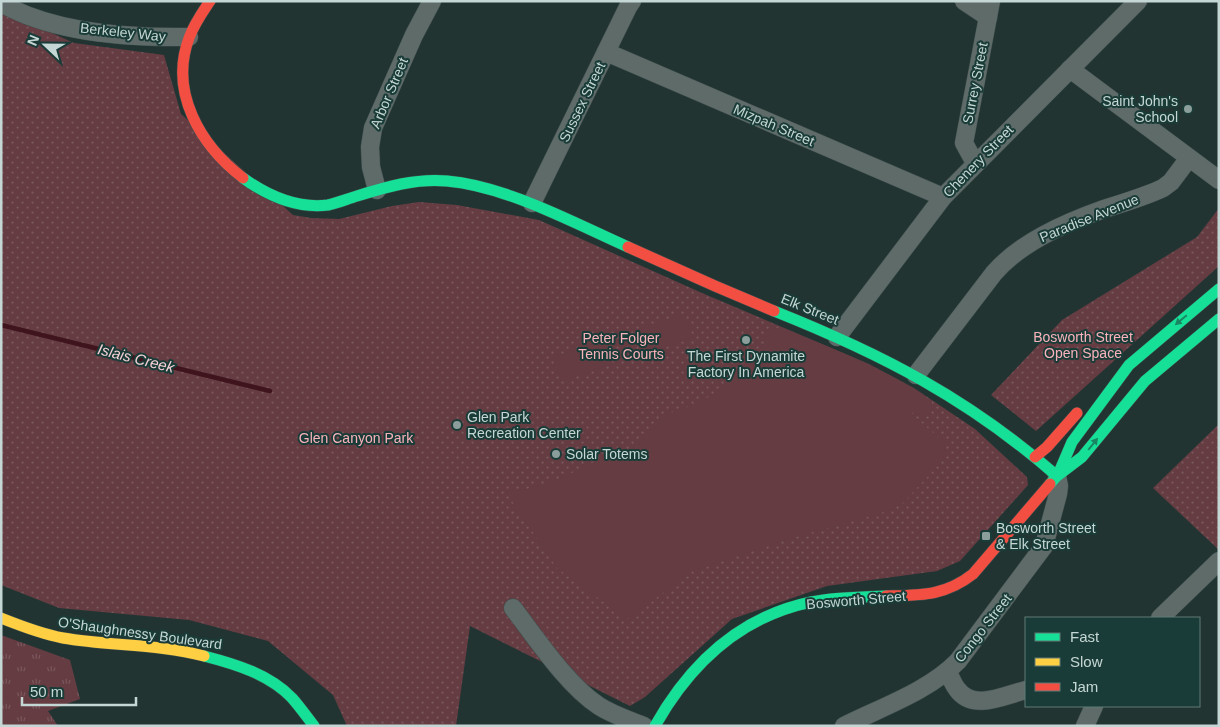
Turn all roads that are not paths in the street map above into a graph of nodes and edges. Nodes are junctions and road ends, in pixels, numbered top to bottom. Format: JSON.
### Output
{"nodes":[{"id":1,"x":210,"y":1,"type":"edge"},
{"id":2,"x":432,"y":1,"type":"edge"},
{"id":3,"x":632,"y":1,"type":"edge"},
{"id":4,"x":964,"y":1,"type":"edge"},
{"id":5,"x":1138,"y":1,"type":"edge"},
{"id":6,"x":1,"y":3,"type":"edge"},
{"id":7,"x":989,"y":9,"type":"edge"},
{"id":8,"x":189,"y":37,"type":"junction"},
{"id":9,"x":606,"y":52,"type":"junction"},
{"id":10,"x":1070,"y":69,"type":"junction"},
{"id":11,"x":1189,"y":158,"type":"junction"},
{"id":12,"x":975,"y":163,"type":"junction"},
{"id":13,"x":1219,"y":180,"type":"edge"},
{"id":14,"x":377,"y":190,"type":"junction"},
{"id":15,"x":943,"y":198,"type":"junction"},
{"id":16,"x":532,"y":203,"type":"junction"},
{"id":17,"x":1219,"y":289,"type":"edge"},
{"id":18,"x":1219,"y":319,"type":"edge"},
{"id":19,"x":837,"y":337,"type":"junction"},
{"id":20,"x":1129,"y":365,"type":"junction"},
{"id":21,"x":916,"y":375,"type":"junction"},
{"id":22,"x":1036,"y":457,"type":"junction"},
{"id":23,"x":1057,"y":476,"type":"junction"},
{"id":24,"x":1219,"y":561,"type":"edge"},
{"id":25,"x":512,"y":608,"type":"dead end"},
{"id":26,"x":1161,"y":617,"type":"edge"},
{"id":27,"x":1,"y":618,"type":"edge"},
{"id":28,"x":948,"y":672,"type":"junction"},
{"id":29,"x":1025,"y":690,"type":"edge"},
{"id":30,"x":1094,"y":707,"type":"edge"},
{"id":31,"x":314,"y":726,"type":"edge"},
{"id":32,"x":644,"y":726,"type":"edge"},
{"id":33,"x":655,"y":726,"type":"edge"},
{"id":34,"x":844,"y":726,"type":"edge"},
{"id":35,"x":1085,"y":726,"type":"edge"}],
"edges":[{"from":1,"to":8,"type":"main road","name":"Elk Street"},
{"from":2,"to":14,"type":"street","name":"Arbor Street"},
{"from":3,"to":9,"type":"street","name":"Sussex Street"},
{"from":4,"to":7,"type":"street"},
{"from":5,"to":10,"type":"street","name":"Chenery Street"},
{"from":6,"to":8,"type":"street","name":"Berkeley Way"},
{"from":7,"to":12,"type":"street","name":"Surrey Street"},
{"from":8,"to":14,"type":"main road","name":"Elk Street"},
{"from":9,"to":15,"type":"street","name":"Mizpah Street"},
{"from":9,"to":16,"type":"street","name":"Sussex Street"},
{"from":10,"to":11,"type":"street"},
{"from":10,"to":12,"type":"street","name":"Chenery Street"},
{"from":11,"to":13,"type":"street"},
{"from":11,"to":21,"type":"street","name":"Paradise Avenue"},
{"from":12,"to":15,"type":"street","name":"Chenery Street"},
{"from":14,"to":16,"type":"main road","name":"Elk Street"},
{"from":15,"to":19,"type":"street","name":"Chenery Street"},
{"from":16,"to":19,"type":"main road","name":"Elk Street"},
{"from":17,"to":20,"type":"main road","name":"Bosworth Street","one_way":true},
{"from":23,"to":18,"type":"main road","name":"Bosworth Street","one_way":true},
{"from":19,"to":21,"type":"main road","name":"Elk Street"},
{"from":20,"to":22,"type":"main road"},
{"from":20,"to":23,"type":"main road","name":"Bosworth Street"},
{"from":21,"to":22,"type":"main road","name":"Elk Street"},
{"from":22,"to":23,"type":"main road","name":"Elk Street"},
{"from":23,"to":28,"type":"street","name":"Congo Street"},
{"from":23,"to":33,"type":"main road","name":"Bosworth Street"},
{"from":24,"to":26,"type":"street"},
{"from":25,"to":32,"type":"street"},
{"from":27,"to":31,"type":"main road","name":"O'Shaughnessy Boulevard"},
{"from":28,"to":29,"type":"street"},
{"from":28,"to":34,"type":"street","name":"Congo Street"},
{"from":30,"to":35,"type":"street"}]}
